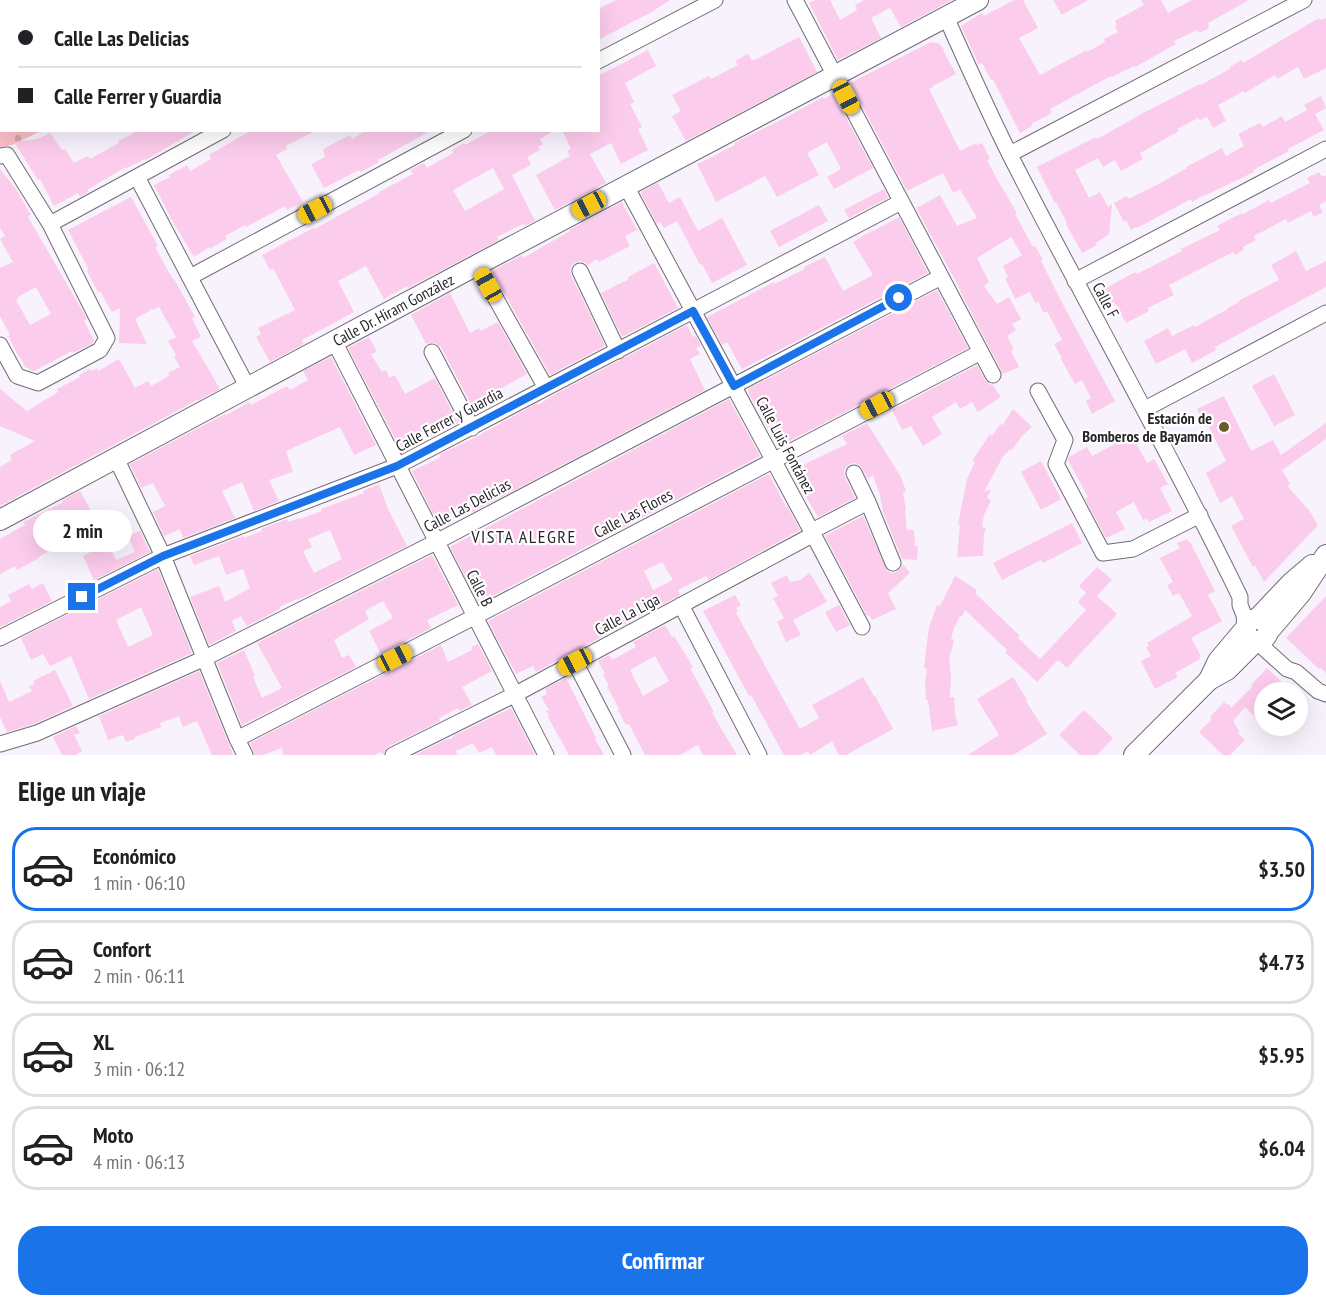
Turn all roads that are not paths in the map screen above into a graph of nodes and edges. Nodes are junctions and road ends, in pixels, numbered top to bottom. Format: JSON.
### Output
{"nodes":[{"id":1,"x":715,"y":0,"type":"edge"},
{"id":2,"x":795,"y":0,"type":"edge"},
{"id":3,"x":978,"y":0,"type":"edge"},
{"id":4,"x":1304,"y":0,"type":"edge"},
{"id":5,"x":946,"y":17,"type":"junction"},
{"id":6,"x":600,"y":60,"type":"edge"},
{"id":7,"x":835,"y":76,"type":"junction"},
{"id":8,"x":219,"y":132,"type":"edge"},
{"id":9,"x":460,"y":132,"type":"edge"},
{"id":10,"x":1326,"y":149,"type":"edge"},
{"id":11,"x":1010,"y":154,"type":"junction"},
{"id":12,"x":0,"y":156,"type":"edge"},
{"id":13,"x":137,"y":177,"type":"junction"},
{"id":14,"x":626,"y":186,"type":"junction"},
{"id":15,"x":901,"y":202,"type":"junction"},
{"id":16,"x":50,"y":224,"type":"junction"},
{"id":17,"x":477,"y":265,"type":"junction"},
{"id":18,"x":580,"y":271,"type":"dead end"},
{"id":19,"x":190,"y":277,"type":"junction"},
{"id":20,"x":941,"y":277,"type":"junction"},
{"id":21,"x":1075,"y":281,"type":"junction"},
{"id":22,"x":693,"y":311,"type":"junction"},
{"id":23,"x":1326,"y":313,"type":"edge"},
{"id":24,"x":333,"y":341,"type":"junction"},
{"id":25,"x":0,"y":345,"type":"edge"},
{"id":26,"x":618,"y":351,"type":"junction"},
{"id":27,"x":432,"y":352,"type":"dead end"},
{"id":28,"x":981,"y":352,"type":"junction"},
{"id":29,"x":993,"y":375,"type":"dead end"},
{"id":30,"x":734,"y":386,"type":"junction"},
{"id":31,"x":248,"y":388,"type":"junction"},
{"id":32,"x":546,"y":388,"type":"junction"},
{"id":33,"x":1038,"y":391,"type":"dead end"},
{"id":34,"x":1145,"y":410,"type":"junction"},
{"id":35,"x":472,"y":428,"type":"junction"},
{"id":36,"x":116,"y":458,"type":"junction"},
{"id":37,"x":774,"y":459,"type":"junction"},
{"id":38,"x":397,"y":466,"type":"junction"},
{"id":39,"x":854,"y":473,"type":"dead end"},
{"id":40,"x":868,"y":502,"type":"junction"},
{"id":41,"x":1200,"y":515,"type":"junction"},
{"id":42,"x":0,"y":520,"type":"edge"},
{"id":43,"x":813,"y":532,"type":"junction"},
{"id":44,"x":436,"y":542,"type":"junction"},
{"id":45,"x":1326,"y":554,"type":"edge"},
{"id":46,"x":163,"y":556,"type":"junction"},
{"id":47,"x":893,"y":563,"type":"dead end"},
{"id":48,"x":681,"y":605,"type":"junction"},
{"id":49,"x":474,"y":617,"type":"junction"},
{"id":50,"x":862,"y":627,"type":"dead end"},
{"id":51,"x":1259,"y":631,"type":"junction"},
{"id":52,"x":0,"y":638,"type":"edge"},
{"id":53,"x":205,"y":658,"type":"junction"},
{"id":54,"x":575,"y":662,"type":"junction"},
{"id":55,"x":1326,"y":694,"type":"edge"},
{"id":56,"x":514,"y":695,"type":"junction"},
{"id":57,"x":237,"y":739,"type":"junction"},
{"id":58,"x":0,"y":744,"type":"edge"},
{"id":59,"x":245,"y":755,"type":"edge"},
{"id":60,"x":393,"y":755,"type":"edge"},
{"id":61,"x":546,"y":755,"type":"edge"},
{"id":62,"x":623,"y":755,"type":"edge"},
{"id":63,"x":759,"y":755,"type":"edge"},
{"id":64,"x":1134,"y":755,"type":"edge"}],
"edges":[{"from":1,"to":6,"type":"street"},
{"from":2,"to":7,"type":"street"},
{"from":3,"to":5,"type":"street","name":"Calle Dr. Hiram González"},
{"from":4,"to":11,"type":"street"},
{"from":5,"to":7,"type":"street","name":"Calle Dr. Hiram González"},
{"from":5,"to":11,"type":"street","name":"Calle F"},
{"from":7,"to":14,"type":"street","name":"Calle Dr. Hiram González"},
{"from":7,"to":15,"type":"street"},
{"from":8,"to":13,"type":"street"},
{"from":9,"to":19,"type":"street"},
{"from":10,"to":21,"type":"street"},
{"from":11,"to":21,"type":"street","name":"Calle F"},
{"from":12,"to":16,"type":"street"},
{"from":13,"to":16,"type":"street"},
{"from":13,"to":19,"type":"street"},
{"from":14,"to":17,"type":"street","name":"Calle Dr. Hiram González"},
{"from":14,"to":22,"type":"street","name":"Calle Luis Fontánez"},
{"from":15,"to":20,"type":"street"},
{"from":15,"to":22,"type":"street","name":"Calle Ferrer y Guardia"},
{"from":16,"to":25,"type":"street"},
{"from":17,"to":24,"type":"street","name":"Calle Dr. Hiram González"},
{"from":17,"to":32,"type":"street"},
{"from":18,"to":26,"type":"street"},
{"from":19,"to":31,"type":"street"},
{"from":20,"to":28,"type":"street"},
{"from":20,"to":30,"type":"street","name":"Calle Las Delicias"},
{"from":21,"to":34,"type":"street","name":"Calle F"},
{"from":22,"to":26,"type":"street","name":"Calle Ferrer y Guardia"},
{"from":22,"to":30,"type":"street","name":"Calle Luis Fontánez"},
{"from":23,"to":34,"type":"street"},
{"from":24,"to":31,"type":"street","name":"Calle Dr. Hiram González"},
{"from":24,"to":38,"type":"street","name":"Calle B"},
{"from":26,"to":32,"type":"street","name":"Calle Ferrer y Guardia"},
{"from":27,"to":35,"type":"street"},
{"from":28,"to":29,"type":"street"},
{"from":28,"to":37,"type":"street","name":"Calle Las Flores"},
{"from":30,"to":37,"type":"street","name":"Calle Luis Fontánez"},
{"from":30,"to":44,"type":"street","name":"Calle Las Delicias"},
{"from":31,"to":36,"type":"street","name":"Calle Dr. Hiram González"},
{"from":32,"to":35,"type":"street","name":"Calle Ferrer y Guardia"},
{"from":33,"to":41,"type":"street"},
{"from":34,"to":41,"type":"street","name":"Calle F"},
{"from":35,"to":38,"type":"street","name":"Calle Ferrer y Guardia"},
{"from":36,"to":42,"type":"street","name":"Calle Dr. Hiram González"},
{"from":36,"to":46,"type":"street"},
{"from":37,"to":43,"type":"street","name":"Calle Luis Fontánez"},
{"from":37,"to":49,"type":"street","name":"Calle Las Flores"},
{"from":38,"to":44,"type":"street","name":"Calle B"},
{"from":38,"to":46,"type":"street","name":"Calle Ferrer y Guardia"},
{"from":39,"to":40,"type":"street"},
{"from":40,"to":43,"type":"street","name":"Calle La Liga"},
{"from":40,"to":47,"type":"street"},
{"from":41,"to":51,"type":"street","name":"Calle F"},
{"from":43,"to":48,"type":"street","name":"Calle La Liga"},
{"from":43,"to":50,"type":"street","name":"Calle Luis Fontánez"},
{"from":44,"to":49,"type":"street","name":"Calle B"},
{"from":44,"to":53,"type":"street","name":"Calle Las Delicias"},
{"from":45,"to":51,"type":"street"},
{"from":46,"to":52,"type":"street","name":"Calle Ferrer y Guardia"},
{"from":46,"to":53,"type":"street"},
{"from":48,"to":54,"type":"street","name":"Calle La Liga"},
{"from":48,"to":63,"type":"street"},
{"from":49,"to":56,"type":"street","name":"Calle B"},
{"from":49,"to":57,"type":"street","name":"Calle Las Flores"},
{"from":51,"to":55,"type":"street"},
{"from":51,"to":64,"type":"street"},
{"from":53,"to":57,"type":"street"},
{"from":53,"to":58,"type":"street","name":"Calle Las Delicias"},
{"from":54,"to":56,"type":"street","name":"Calle La Liga"},
{"from":54,"to":62,"type":"street"},
{"from":56,"to":60,"type":"street","name":"Calle La Liga"},
{"from":56,"to":61,"type":"street","name":"Calle B"},
{"from":57,"to":59,"type":"street"}]}
